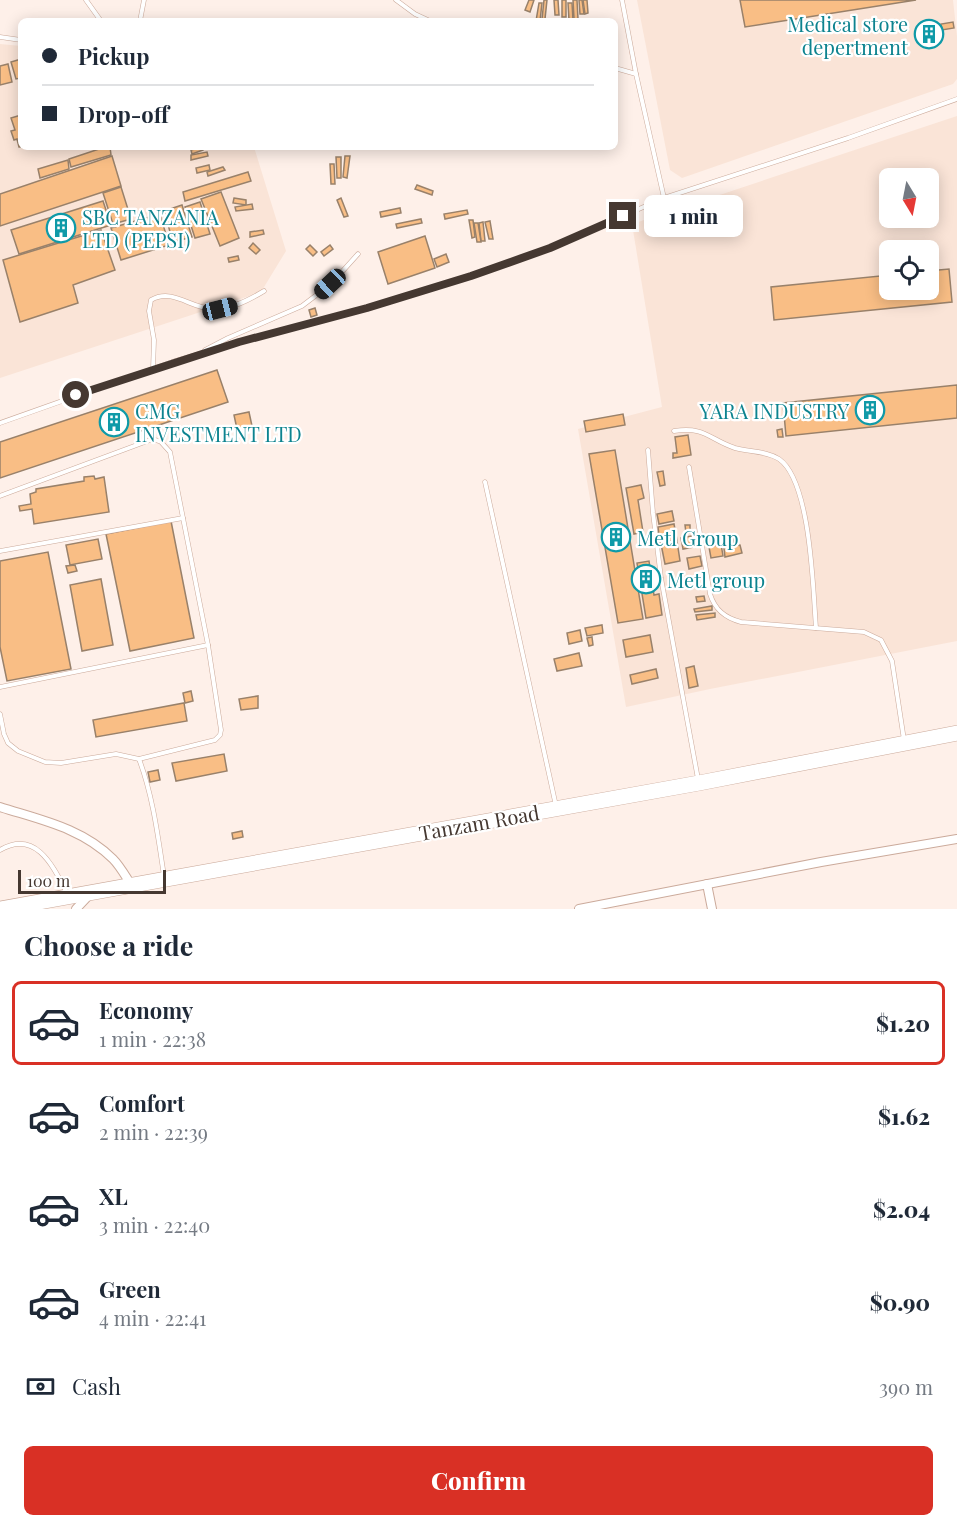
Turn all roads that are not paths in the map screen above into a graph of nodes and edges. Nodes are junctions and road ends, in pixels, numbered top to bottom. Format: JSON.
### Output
{"nodes":[{"id":1,"x":86,"y":0,"type":"edge"},
{"id":2,"x":144,"y":0,"type":"edge"},
{"id":3,"x":396,"y":0,"type":"edge"},
{"id":4,"x":622,"y":0,"type":"edge"},
{"id":5,"x":99,"y":18,"type":"edge"},
{"id":6,"x":141,"y":18,"type":"edge"},
{"id":7,"x":424,"y":18,"type":"edge"},
{"id":8,"x":0,"y":37,"type":"edge"},
{"id":9,"x":18,"y":40,"type":"edge"},
{"id":10,"x":618,"y":70,"type":"edge"},
{"id":11,"x":636,"y":74,"type":"junction"},
{"id":12,"x":957,"y":99,"type":"edge"},
{"id":13,"x":664,"y":198,"type":"junction"},
{"id":14,"x":358,"y":254,"type":"dead end"},
{"id":15,"x":264,"y":291,"type":"dead end"},
{"id":16,"x":200,"y":354,"type":"junction"},
{"id":17,"x":153,"y":369,"type":"junction"},
{"id":18,"x":0,"y":423,"type":"edge"},
{"id":19,"x":675,"y":431,"type":"dead end"},
{"id":20,"x":648,"y":450,"type":"dead end"},
{"id":21,"x":689,"y":467,"type":"dead end"},
{"id":22,"x":485,"y":482,"type":"dead end"},
{"id":23,"x":0,"y":496,"type":"edge"},
{"id":24,"x":183,"y":518,"type":"junction"},
{"id":25,"x":0,"y":550,"type":"edge"},
{"id":26,"x":816,"y":628,"type":"junction"},
{"id":27,"x":208,"y":645,"type":"junction"},
{"id":28,"x":0,"y":687,"type":"edge"},
{"id":29,"x":0,"y":714,"type":"edge"},
{"id":30,"x":957,"y":733,"type":"edge"},
{"id":31,"x":904,"y":743,"type":"junction"},
{"id":32,"x":139,"y":759,"type":"junction"},
{"id":33,"x":699,"y":783,"type":"junction"},
{"id":34,"x":0,"y":807,"type":"edge"},
{"id":35,"x":556,"y":808,"type":"junction"},
{"id":36,"x":957,"y":838,"type":"edge"},
{"id":37,"x":0,"y":850,"type":"edge"},
{"id":38,"x":165,"y":880,"type":"junction"},
{"id":39,"x":707,"y":884,"type":"junction"},
{"id":40,"x":132,"y":886,"type":"junction"},
{"id":41,"x":72,"y":903,"type":"edge"},
{"id":42,"x":21,"y":907,"type":"edge"},
{"id":43,"x":0,"y":909,"type":"edge"},
{"id":44,"x":579,"y":909,"type":"edge"},
{"id":45,"x":712,"y":909,"type":"edge"}],
"edges":[{"from":1,"to":5,"type":"lane"},
{"from":2,"to":6,"type":"lane"},
{"from":3,"to":7,"type":"lane"},
{"from":4,"to":11,"type":"lane"},
{"from":8,"to":9,"type":"lane"},
{"from":10,"to":11,"type":"lane"},
{"from":11,"to":13,"type":"lane"},
{"from":12,"to":13,"type":"lane"},
{"from":13,"to":16,"type":"lane"},
{"from":14,"to":16,"type":"lane"},
{"from":15,"to":17,"type":"lane"},
{"from":16,"to":17,"type":"lane"},
{"from":17,"to":18,"type":"lane"},
{"from":19,"to":26,"type":"lane"},
{"from":20,"to":33,"type":"lane"},
{"from":21,"to":26,"type":"lane"},
{"from":22,"to":35,"type":"lane"},
{"from":23,"to":24,"type":"lane"},
{"from":24,"to":25,"type":"lane"},
{"from":24,"to":27,"type":"lane"},
{"from":26,"to":31,"type":"lane"},
{"from":27,"to":28,"type":"lane"},
{"from":27,"to":32,"type":"lane"},
{"from":29,"to":32,"type":"lane"},
{"from":30,"to":31,"type":"highway","name":"Tanzam Road"},
{"from":31,"to":33,"type":"highway","name":"Tanzam Road"},
{"from":32,"to":38,"type":"lane"},
{"from":33,"to":35,"type":"highway","name":"Tanzam Road"},
{"from":34,"to":40,"type":"street"},
{"from":35,"to":38,"type":"highway","name":"Tanzam Road"},
{"from":36,"to":39,"type":"street"},
{"from":37,"to":41,"type":"lane"},
{"from":38,"to":40,"type":"highway","name":"Tanzam Road"},
{"from":39,"to":44,"type":"street"},
{"from":39,"to":45,"type":"street"},
{"from":40,"to":41,"type":"highway","name":"Tanzam Road"},
{"from":41,"to":42,"type":"highway","name":"Tanzam Road"},
{"from":42,"to":43,"type":"highway","name":"Tanzam Road"}]}
